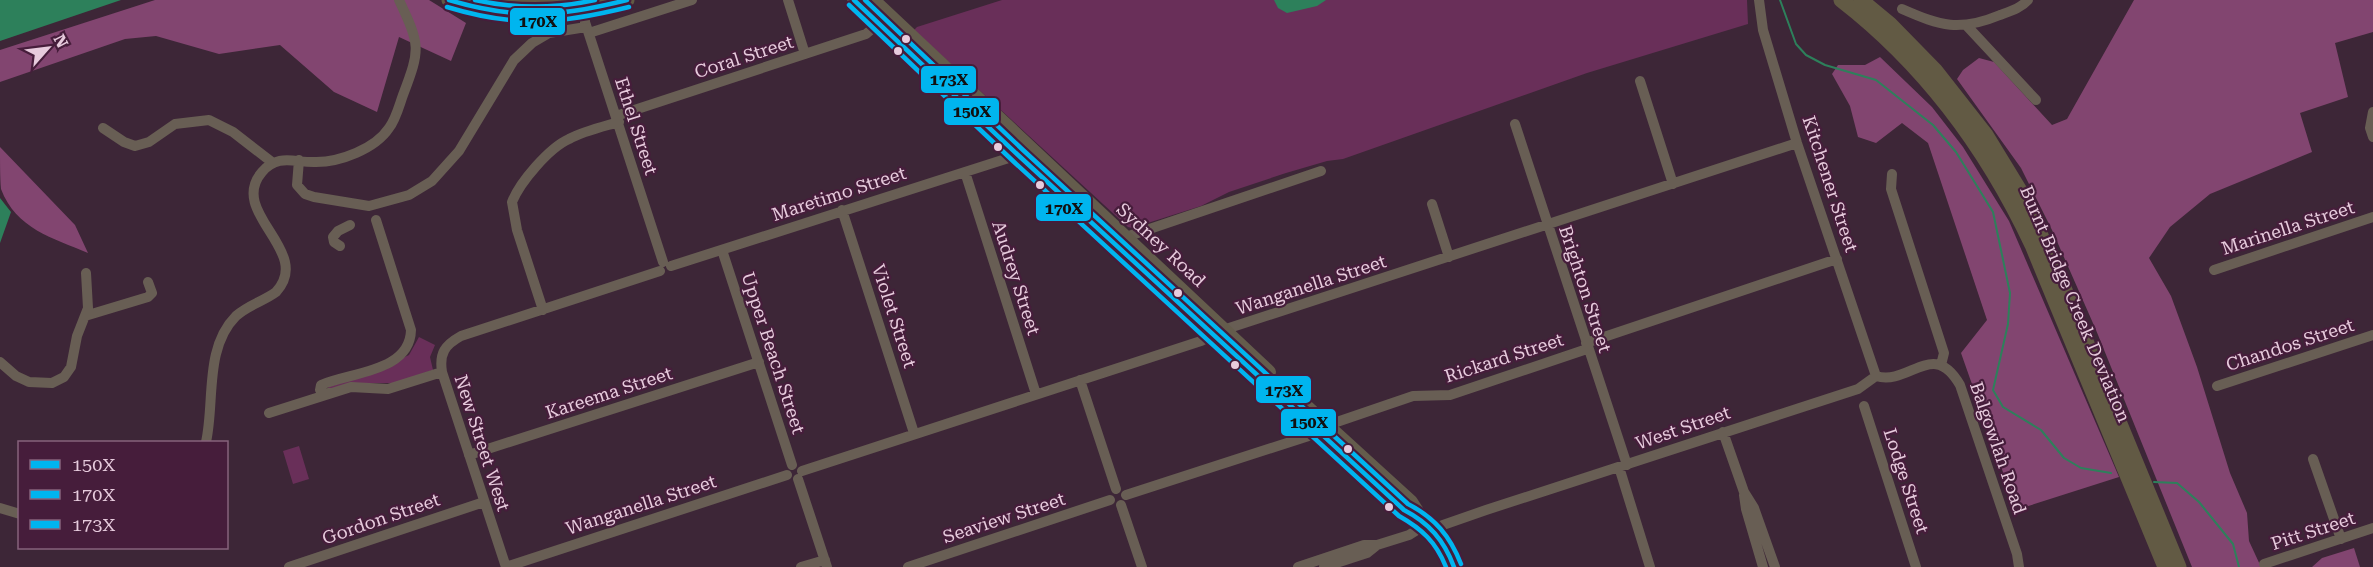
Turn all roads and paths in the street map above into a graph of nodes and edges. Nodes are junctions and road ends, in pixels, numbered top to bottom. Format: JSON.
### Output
{"nodes":[{"id":1,"x":399,"y":0,"type":"edge"},
{"id":2,"x":449,"y":0,"type":"edge"},
{"id":3,"x":487,"y":0,"type":"edge"},
{"id":4,"x":577,"y":0,"type":"edge"},
{"id":5,"x":627,"y":0,"type":"edge"},
{"id":6,"x":692,"y":0,"type":"edge"},
{"id":7,"x":788,"y":0,"type":"edge"},
{"id":8,"x":854,"y":0,"type":"edge"},
{"id":9,"x":873,"y":0,"type":"edge"},
{"id":10,"x":1759,"y":0,"type":"edge"},
{"id":11,"x":1840,"y":0,"type":"edge"},
{"id":12,"x":1861,"y":0,"type":"edge"},
{"id":13,"x":2028,"y":0,"type":"edge"},
{"id":14,"x":1902,"y":9,"type":"dead end"},
{"id":15,"x":879,"y":22,"type":"junction"},
{"id":16,"x":587,"y":26,"type":"junction"},
{"id":17,"x":1967,"y":26,"type":"junction"},
{"id":18,"x":805,"y":54,"type":"junction"},
{"id":19,"x":1640,"y":81,"type":"dead end"},
{"id":20,"x":2036,"y":100,"type":"dead end"},
{"id":21,"x":2373,"y":112,"type":"edge"},
{"id":22,"x":617,"y":119,"type":"junction"},
{"id":23,"x":1515,"y":124,"type":"dead end"},
{"id":24,"x":103,"y":128,"type":"dead end"},
{"id":25,"x":2373,"y":137,"type":"edge"},
{"id":26,"x":1797,"y":143,"type":"junction"},
{"id":27,"x":1022,"y":150,"type":"junction"},
{"id":28,"x":299,"y":160,"type":"junction"},
{"id":29,"x":273,"y":162,"type":"junction"},
{"id":30,"x":1321,"y":171,"type":"dead end"},
{"id":31,"x":965,"y":172,"type":"junction"},
{"id":32,"x":1892,"y":174,"type":"dead end"},
{"id":33,"x":1673,"y":184,"type":"junction"},
{"id":34,"x":1432,"y":204,"type":"dead end"},
{"id":35,"x":842,"y":210,"type":"junction"},
{"id":36,"x":2373,"y":217,"type":"edge"},
{"id":37,"x":376,"y":220,"type":"dead end"},
{"id":38,"x":350,"y":225,"type":"dead end"},
{"id":39,"x":1547,"y":225,"type":"junction"},
{"id":40,"x":1119,"y":239,"type":"junction"},
{"id":41,"x":340,"y":246,"type":"dead end"},
{"id":42,"x":722,"y":250,"type":"junction"},
{"id":43,"x":1449,"y":257,"type":"junction"},
{"id":44,"x":1837,"y":259,"type":"junction"},
{"id":45,"x":665,"y":266,"type":"junction"},
{"id":46,"x":2214,"y":270,"type":"dead end"},
{"id":47,"x":86,"y":273,"type":"dead end"},
{"id":48,"x":148,"y":282,"type":"dead end"},
{"id":49,"x":543,"y":310,"type":"junction"},
{"id":50,"x":85,"y":316,"type":"junction"},
{"id":51,"x":1220,"y":332,"type":"junction"},
{"id":52,"x":2373,"y":335,"type":"edge"},
{"id":53,"x":461,"y":336,"type":"joint"},
{"id":54,"x":1587,"y":346,"type":"junction"},
{"id":55,"x":0,"y":362,"type":"edge"},
{"id":56,"x":759,"y":362,"type":"junction"},
{"id":57,"x":1941,"y":365,"type":"junction"},
{"id":58,"x":442,"y":372,"type":"junction"},
{"id":59,"x":1876,"y":376,"type":"junction"},
{"id":60,"x":1080,"y":380,"type":"junction"},
{"id":61,"x":2217,"y":386,"type":"dead end"},
{"id":62,"x":328,"y":393,"type":"junction"},
{"id":63,"x":1036,"y":394,"type":"junction"},
{"id":64,"x":1864,"y":406,"type":"dead end"},
{"id":65,"x":269,"y":412,"type":"dead end"},
{"id":66,"x":1324,"y":429,"type":"junction"},
{"id":67,"x":1723,"y":432,"type":"junction"},
{"id":68,"x":914,"y":433,"type":"junction"},
{"id":69,"x":206,"y":441,"type":"edge"},
{"id":70,"x":469,"y":455,"type":"junction"},
{"id":71,"x":2313,"y":459,"type":"dead end"},
{"id":72,"x":1623,"y":466,"type":"junction"},
{"id":73,"x":795,"y":472,"type":"junction"},
{"id":74,"x":1744,"y":492,"type":"junction"},
{"id":75,"x":1121,"y":496,"type":"junction"},
{"id":76,"x":484,"y":502,"type":"junction"},
{"id":77,"x":0,"y":508,"type":"edge"},
{"id":78,"x":18,"y":513,"type":"edge"},
{"id":79,"x":1428,"y":524,"type":"junction"},
{"id":80,"x":2373,"y":528,"type":"edge"},
{"id":81,"x":2341,"y":539,"type":"junction"},
{"id":82,"x":1377,"y":545,"type":"junction"},
{"id":83,"x":826,"y":563,"type":"edge"},
{"id":84,"x":2264,"y":564,"type":"dead end"},
{"id":85,"x":289,"y":567,"type":"edge"},
{"id":86,"x":506,"y":567,"type":"edge"},
{"id":87,"x":801,"y":567,"type":"edge"},
{"id":88,"x":908,"y":567,"type":"edge"},
{"id":89,"x":1142,"y":567,"type":"edge"},
{"id":90,"x":1298,"y":567,"type":"edge"},
{"id":91,"x":1324,"y":567,"type":"edge"},
{"id":92,"x":1454,"y":567,"type":"edge"},
{"id":93,"x":1650,"y":567,"type":"edge"},
{"id":94,"x":1764,"y":567,"type":"edge"},
{"id":95,"x":1775,"y":567,"type":"edge"},
{"id":96,"x":1916,"y":567,"type":"edge"},
{"id":97,"x":2019,"y":567,"type":"edge"},
{"id":98,"x":2165,"y":567,"type":"edge"},
{"id":99,"x":2179,"y":567,"type":"edge"}],
"edges":[{"from":1,"to":28,"type":"street"},
{"from":2,"to":5,"type":"highway"},
{"from":3,"to":4,"type":"highway"},
{"from":4,"to":16,"type":"street","name":"Ethel Street","bridge":true},
{"from":6,"to":16,"type":"street"},
{"from":7,"to":18,"type":"street"},
{"from":8,"to":15,"type":"main road","name":"Sydney Road"},
{"from":9,"to":27,"type":"main road","name":"Sydney Road"},
{"from":10,"to":26,"type":"street","name":"Kitchener Street"},
{"from":11,"to":98,"type":"highway","name":"Burnt Bridge Creek Deviation"},
{"from":12,"to":99,"type":"highway","name":"Burnt Bridge Creek Deviation"},
{"from":13,"to":17,"type":"street"},
{"from":14,"to":17,"type":"street"},
{"from":15,"to":18,"type":"street","name":"Coral Street"},
{"from":15,"to":27,"type":"main road","name":"Sydney Road"},
{"from":16,"to":22,"type":"street","name":"Ethel Street"},
{"from":16,"to":28,"type":"street"},
{"from":17,"to":20,"type":"street"},
{"from":18,"to":22,"type":"street","name":"Coral Street"},
{"from":19,"to":33,"type":"street"},
{"from":21,"to":25,"type":"street"},
{"from":22,"to":45,"type":"street","name":"Ethel Street"},
{"from":22,"to":49,"type":"street","name":"Coral Street"},
{"from":23,"to":39,"type":"street","name":"Brighton Street"},
{"from":24,"to":29,"type":"street"},
{"from":26,"to":33,"type":"street","name":"Wanganella Street"},
{"from":26,"to":44,"type":"street","name":"Kitchener Street"},
{"from":27,"to":31,"type":"street","name":"Maretimo Street"},
{"from":27,"to":40,"type":"main road","name":"Sydney Road"},
{"from":28,"to":29,"type":"street"},
{"from":29,"to":69,"type":"street"},
{"from":30,"to":40,"type":"street"},
{"from":31,"to":35,"type":"street","name":"Maretimo Street"},
{"from":31,"to":63,"type":"street","name":"Audrey Street"},
{"from":32,"to":57,"type":"street"},
{"from":33,"to":39,"type":"street","name":"Wanganella Street"},
{"from":34,"to":43,"type":"street"},
{"from":35,"to":42,"type":"street","name":"Maretimo Street"},
{"from":35,"to":68,"type":"street","name":"Violet Street"},
{"from":36,"to":46,"type":"street","name":"Marinella Street"},
{"from":37,"to":62,"type":"street"},
{"from":38,"to":41,"type":"street"},
{"from":39,"to":43,"type":"street","name":"Wanganella Street"},
{"from":39,"to":54,"type":"street","name":"Brighton Street"},
{"from":40,"to":51,"type":"main road","name":"Sydney Road"},
{"from":42,"to":45,"type":"street","name":"Maretimo Street"},
{"from":42,"to":56,"type":"street","name":"Upper Beach Street"},
{"from":43,"to":51,"type":"street","name":"Wanganella Street"},
{"from":44,"to":54,"type":"street","name":"Rickard Street"},
{"from":44,"to":59,"type":"street","name":"Kitchener Street"},
{"from":45,"to":49,"type":"street","name":"Maretimo Street"},
{"from":47,"to":50,"type":"street"},
{"from":48,"to":50,"type":"street"},
{"from":49,"to":53,"type":"street","name":"Maretimo Street"},
{"from":50,"to":55,"type":"street"},
{"from":51,"to":60,"type":"street","name":"Wanganella Street"},
{"from":51,"to":66,"type":"main road","name":"Sydney Road"},
{"from":52,"to":61,"type":"street","name":"Chandos Street"},
{"from":53,"to":58,"type":"street","name":"New Street West"},
{"from":54,"to":66,"type":"street","name":"Rickard Street"},
{"from":54,"to":72,"type":"street","name":"Brighton Street"},
{"from":56,"to":70,"type":"street","name":"Kareema Street"},
{"from":56,"to":73,"type":"street","name":"Upper Beach Street"},
{"from":57,"to":59,"type":"street","name":"West Street"},
{"from":57,"to":97,"type":"street","name":"Balgowlah Road"},
{"from":58,"to":62,"type":"street"},
{"from":58,"to":70,"type":"street","name":"New Street West"},
{"from":59,"to":67,"type":"street","name":"West Street"},
{"from":60,"to":63,"type":"street","name":"Wanganella Street"},
{"from":60,"to":75,"type":"street"},
{"from":62,"to":65,"type":"street"},
{"from":63,"to":68,"type":"street","name":"Wanganella Street"},
{"from":64,"to":96,"type":"street","name":"Lodge Street"},
{"from":66,"to":75,"type":"street"},
{"from":66,"to":79,"type":"main road","name":"Sydney Road"},
{"from":67,"to":72,"type":"street","name":"West Street"},
{"from":67,"to":74,"type":"street"},
{"from":68,"to":73,"type":"street","name":"Wanganella Street"},
{"from":70,"to":76,"type":"street","name":"New Street West"},
{"from":71,"to":81,"type":"street"},
{"from":72,"to":79,"type":"street","name":"West Street"},
{"from":72,"to":93,"type":"street","name":"Brighton Street"},
{"from":73,"to":83,"type":"street","name":"Upper Beach Street"},
{"from":73,"to":86,"type":"street","name":"Wanganella Street"},
{"from":74,"to":94,"type":"street"},
{"from":74,"to":95,"type":"street"},
{"from":75,"to":88,"type":"street","name":"Seaview Street"},
{"from":75,"to":89,"type":"street"},
{"from":76,"to":85,"type":"street","name":"Gordon Street"},
{"from":76,"to":86,"type":"street","name":"New Street West"},
{"from":77,"to":78,"type":"street"},
{"from":79,"to":82,"type":"street","name":"West Street"},
{"from":79,"to":92,"type":"main road","name":"Sydney Road"},
{"from":80,"to":81,"type":"street","name":"Pitt Street"},
{"from":81,"to":84,"type":"street","name":"Pitt Street"},
{"from":82,"to":90,"type":"street","name":"West Street"},
{"from":82,"to":91,"type":"street","name":"West Street"},
{"from":83,"to":87,"type":"street"}]}
